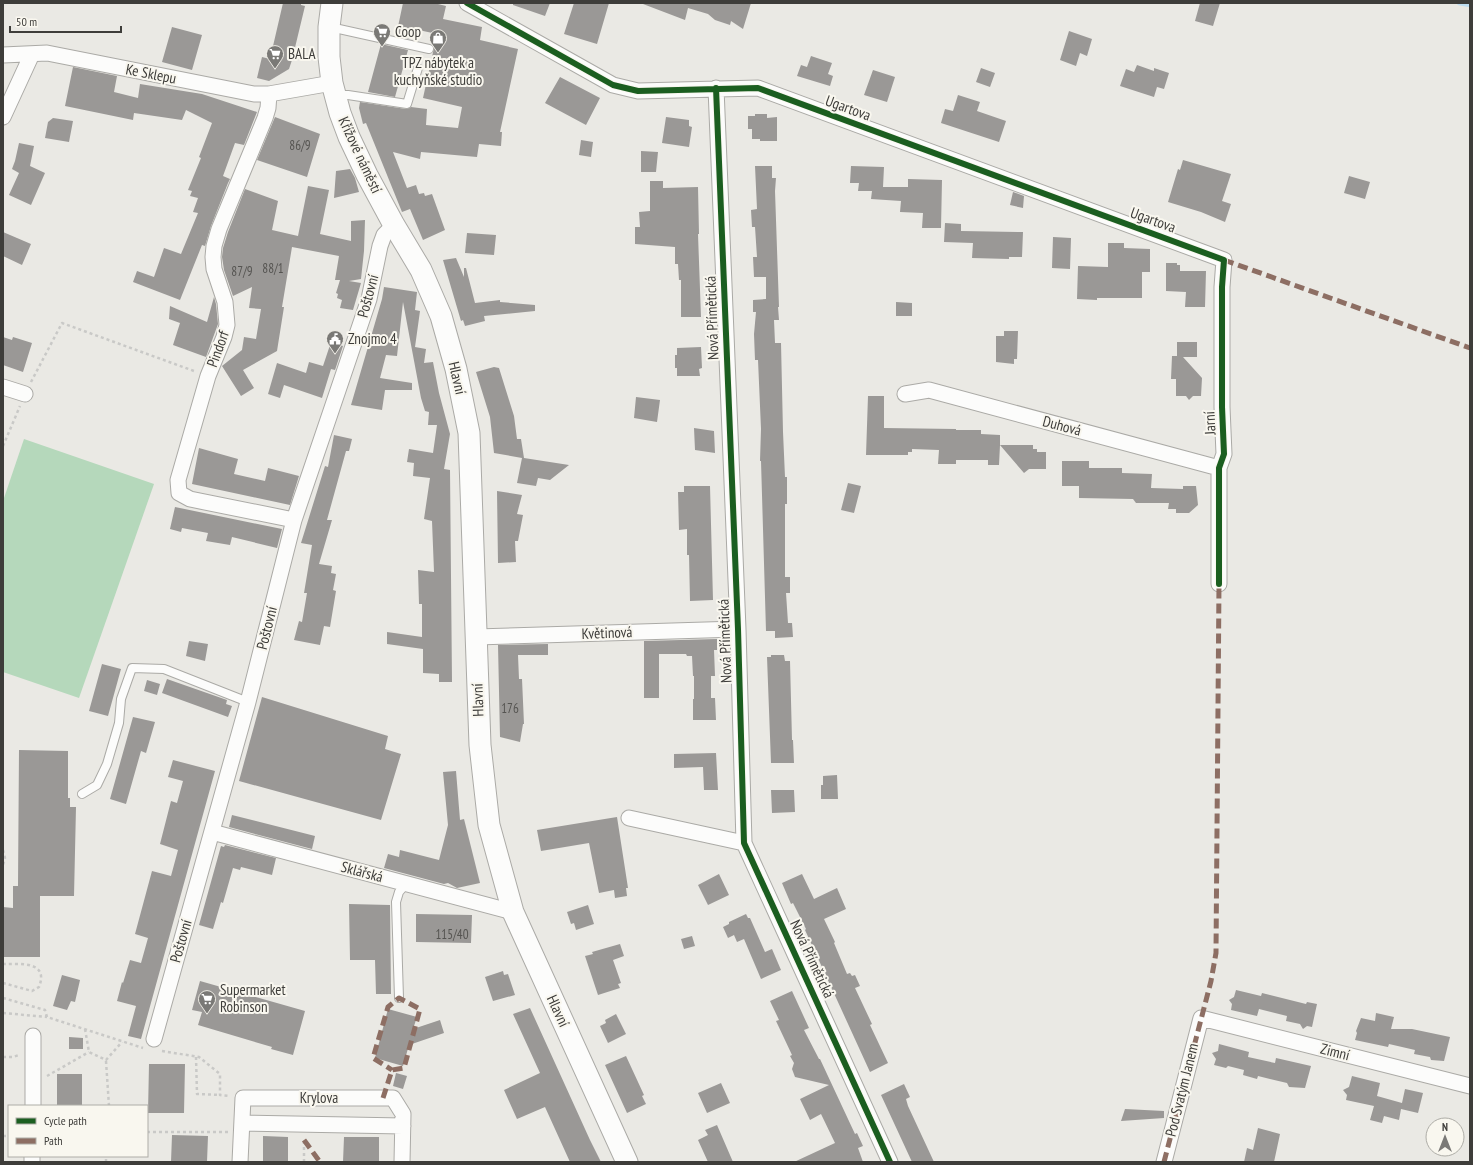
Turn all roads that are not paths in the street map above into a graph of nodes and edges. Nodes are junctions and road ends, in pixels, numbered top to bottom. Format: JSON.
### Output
{"nodes":[{"id":1,"x":332,"y":3,"type":"edge"},
{"id":2,"x":467,"y":3,"type":"edge"},
{"id":3,"x":330,"y":27,"type":"junction"},
{"id":4,"x":429,"y":49,"type":"dead end"},
{"id":5,"x":32,"y":54,"type":"junction"},
{"id":6,"x":3,"y":55,"type":"edge"},
{"id":7,"x":418,"y":68,"type":"dead end"},
{"id":8,"x":716,"y":88,"type":"junction"},
{"id":9,"x":334,"y":89,"type":"junction"},
{"id":10,"x":269,"y":94,"type":"junction"},
{"id":11,"x":3,"y":117,"type":"edge"},
{"id":12,"x":394,"y":225,"type":"junction"},
{"id":13,"x":1224,"y":260,"type":"joint"},
{"id":14,"x":3,"y":387,"type":"edge"},
{"id":15,"x":25,"y":394,"type":"road end"},
{"id":16,"x":905,"y":394,"type":"dead end"},
{"id":17,"x":1219,"y":468,"type":"junction"},
{"id":18,"x":294,"y":520,"type":"junction"},
{"id":19,"x":1219,"y":584,"type":"dead end"},
{"id":20,"x":738,"y":630,"type":"junction"},
{"id":21,"x":476,"y":637,"type":"junction"},
{"id":22,"x":248,"y":702,"type":"junction"},
{"id":23,"x":82,"y":794,"type":"dead end"},
{"id":24,"x":629,"y":818,"type":"dead end"},
{"id":25,"x":212,"y":832,"type":"junction"},
{"id":26,"x":744,"y":844,"type":"junction"},
{"id":27,"x":406,"y":884,"type":"junction"},
{"id":28,"x":513,"y":912,"type":"junction"},
{"id":29,"x":399,"y":998,"type":"dead end"},
{"id":30,"x":1201,"y":1018,"type":"joint"},
{"id":31,"x":33,"y":1036,"type":"dead end"},
{"id":32,"x":154,"y":1046,"type":"road end"},
{"id":33,"x":1470,"y":1086,"type":"edge"},
{"id":34,"x":33,"y":1105,"type":"edge"},
{"id":35,"x":403,"y":1126,"type":"junction"},
{"id":36,"x":242,"y":1128,"type":"junction"},
{"id":37,"x":240,"y":1162,"type":"edge"},
{"id":38,"x":402,"y":1162,"type":"edge"},
{"id":39,"x":627,"y":1162,"type":"edge"},
{"id":40,"x":890,"y":1162,"type":"edge"},
{"id":41,"x":1164,"y":1162,"type":"edge"}],
"edges":[{"from":1,"to":3,"type":"main road","name":"Křížové náměstí"},
{"from":2,"to":8,"type":"street","name":"Ugartova"},
{"from":3,"to":4,"type":"lane"},
{"from":3,"to":9,"type":"main road","name":"Křížové náměstí"},
{"from":5,"to":6,"type":"street","name":"Ke Sklepu"},
{"from":5,"to":10,"type":"street","name":"Ke Sklepu"},
{"from":5,"to":11,"type":"street"},
{"from":7,"to":9,"type":"lane"},
{"from":8,"to":13,"type":"street","name":"Ugartova"},
{"from":8,"to":20,"type":"street","name":"Nová Přímětická"},
{"from":9,"to":10,"type":"street"},
{"from":9,"to":12,"type":"main road","name":"Křížové náměstí"},
{"from":10,"to":18,"type":"street","name":"Pindorf"},
{"from":12,"to":18,"type":"street","name":"Poštovní"},
{"from":12,"to":21,"type":"main road","name":"Hlavní"},
{"from":13,"to":17,"type":"street","name":"Jarní"},
{"from":14,"to":15,"type":"street"},
{"from":16,"to":17,"type":"street","name":"Duhová"},
{"from":17,"to":19,"type":"street","name":"Jarní"},
{"from":18,"to":22,"type":"street","name":"Poštovní"},
{"from":20,"to":21,"type":"street","name":"Květinová"},
{"from":20,"to":26,"type":"street","name":"Nová Přímětická"},
{"from":21,"to":28,"type":"main road","name":"Hlavní"},
{"from":22,"to":23,"type":"lane"},
{"from":22,"to":25,"type":"street","name":"Poštovní"},
{"from":24,"to":26,"type":"street"},
{"from":25,"to":27,"type":"street","name":"Sklářská"},
{"from":25,"to":32,"type":"street","name":"Poštovní"},
{"from":26,"to":40,"type":"street","name":"Nová Přímětická"},
{"from":27,"to":28,"type":"street","name":"Sklářská"},
{"from":27,"to":29,"type":"lane"},
{"from":28,"to":39,"type":"main road","name":"Hlavní"},
{"from":30,"to":33,"type":"street","name":"Zimní"},
{"from":30,"to":41,"type":"street","name":"Pod Svatým Janem"},
{"from":31,"to":34,"type":"street"},
{"from":35,"to":36,"type":"street"},
{"from":35,"to":36,"type":"street","name":"Krylova"},
{"from":35,"to":38,"type":"street","name":"Krylova"},
{"from":36,"to":37,"type":"street"}]}
